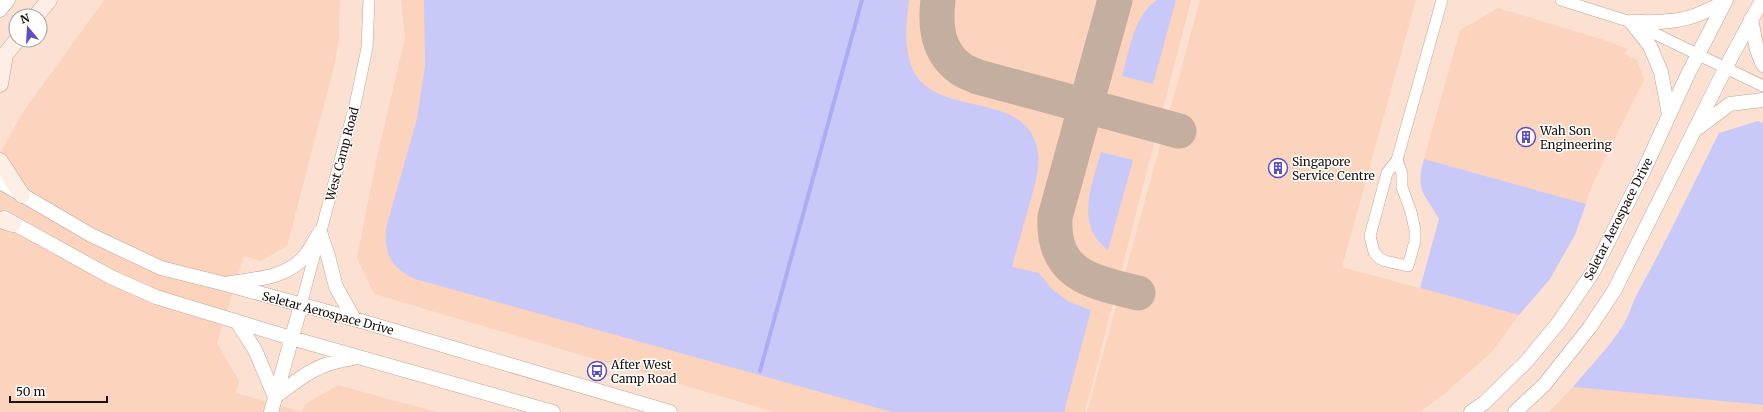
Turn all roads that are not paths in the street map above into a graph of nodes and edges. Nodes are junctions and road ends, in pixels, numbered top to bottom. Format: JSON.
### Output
{"nodes":[{"id":1,"x":8,"y":0,"type":"edge"},
{"id":2,"x":369,"y":0,"type":"edge"},
{"id":3,"x":1442,"y":0,"type":"edge"},
{"id":4,"x":1562,"y":0,"type":"edge"},
{"id":5,"x":1762,"y":0,"type":"edge"},
{"id":6,"x":1726,"y":1,"type":"edge"},
{"id":7,"x":0,"y":10,"type":"edge"},
{"id":8,"x":1752,"y":19,"type":"junction"},
{"id":9,"x":1631,"y":22,"type":"junction"},
{"id":10,"x":10,"y":48,"type":"edge"},
{"id":11,"x":1698,"y":55,"type":"junction"},
{"id":12,"x":2,"y":58,"type":"edge"},
{"id":13,"x":1763,"y":65,"type":"edge"},
{"id":14,"x":1726,"y":67,"type":"junction"},
{"id":15,"x":0,"y":84,"type":"edge"},
{"id":16,"x":1763,"y":86,"type":"edge"},
{"id":17,"x":1763,"y":100,"type":"edge"},
{"id":18,"x":1669,"y":115,"type":"junction"},
{"id":19,"x":1693,"y":131,"type":"junction"},
{"id":20,"x":1397,"y":160,"type":"junction"},
{"id":21,"x":0,"y":161,"type":"edge"},
{"id":22,"x":0,"y":182,"type":"edge"},
{"id":23,"x":22,"y":196,"type":"junction"},
{"id":24,"x":4,"y":220,"type":"edge"},
{"id":25,"x":320,"y":232,"type":"junction"},
{"id":26,"x":225,"y":284,"type":"junction"},
{"id":27,"x":300,"y":305,"type":"junction"},
{"id":28,"x":354,"y":319,"type":"junction"},
{"id":29,"x":237,"y":322,"type":"junction"},
{"id":30,"x":291,"y":338,"type":"junction"},
{"id":31,"x":357,"y":357,"type":"junction"},
{"id":32,"x":275,"y":397,"type":"junction"},
{"id":33,"x":271,"y":412,"type":"edge"},
{"id":34,"x":553,"y":412,"type":"edge"},
{"id":35,"x":670,"y":412,"type":"edge"},
{"id":36,"x":1471,"y":412,"type":"edge"},
{"id":37,"x":1515,"y":412,"type":"edge"}],
"edges":[{"from":1,"to":7,"type":"street"},
{"from":2,"to":25,"type":"street","name":"West Camp Road"},
{"from":3,"to":20,"type":"street"},
{"from":4,"to":9,"type":"street"},
{"from":5,"to":8,"type":"street"},
{"from":6,"to":9,"type":"street"},
{"from":6,"to":11,"type":"street","name":"Seletar Aerospace Drive"},
{"from":8,"to":13,"type":"street"},
{"from":8,"to":14,"type":"street"},
{"from":9,"to":11,"type":"street"},
{"from":9,"to":18,"type":"street"},
{"from":10,"to":12,"type":"main road"},
{"from":11,"to":14,"type":"street"},
{"from":11,"to":18,"type":"street","name":"Seletar Aerospace Drive"},
{"from":12,"to":15,"type":"main road"},
{"from":14,"to":16,"type":"street"},
{"from":14,"to":19,"type":"street"},
{"from":17,"to":19,"type":"street"},
{"from":18,"to":36,"type":"street","name":"Seletar Aerospace Drive"},
{"from":19,"to":37,"type":"street"},
{"from":20,"to":20,"type":"street"},
{"from":21,"to":23,"type":"main road"},
{"from":22,"to":23,"type":"street","name":"Seletar Aerospace Drive"},
{"from":23,"to":26,"type":"street","name":"Seletar Aerospace Drive"},
{"from":24,"to":29,"type":"street"},
{"from":25,"to":26,"type":"street"},
{"from":25,"to":27,"type":"street","name":"West Camp Road"},
{"from":25,"to":28,"type":"street"},
{"from":26,"to":27,"type":"street","name":"Seletar Aerospace Drive"},
{"from":27,"to":28,"type":"street","name":"Seletar Aerospace Drive"},
{"from":27,"to":30,"type":"street"},
{"from":28,"to":35,"type":"street","name":"Seletar Aerospace Drive"},
{"from":29,"to":30,"type":"street"},
{"from":29,"to":32,"type":"street"},
{"from":30,"to":31,"type":"street"},
{"from":30,"to":32,"type":"street"},
{"from":31,"to":32,"type":"street"},
{"from":31,"to":34,"type":"street"},
{"from":32,"to":33,"type":"street"}]}
